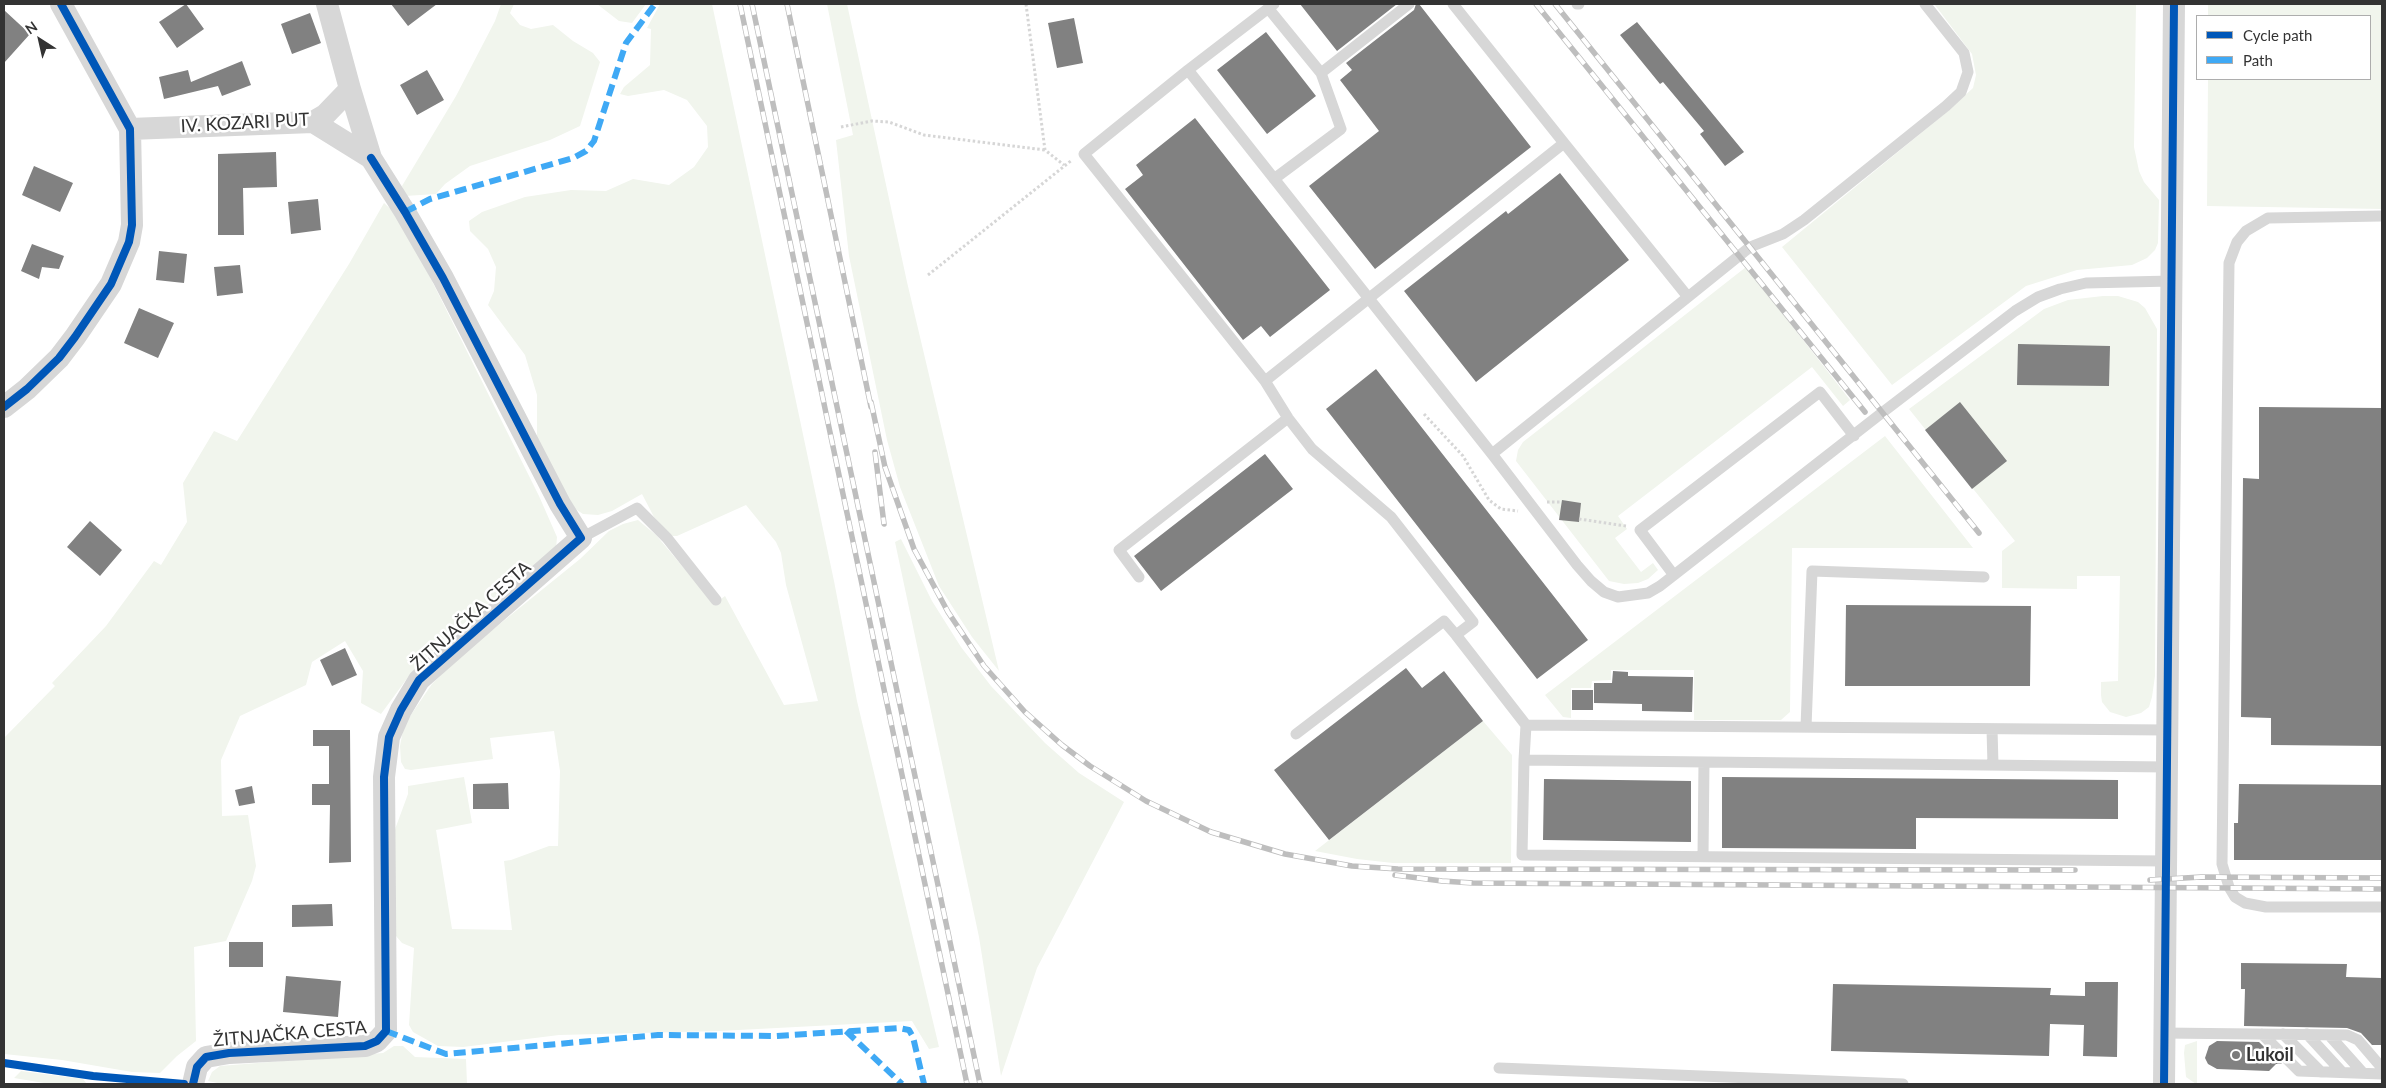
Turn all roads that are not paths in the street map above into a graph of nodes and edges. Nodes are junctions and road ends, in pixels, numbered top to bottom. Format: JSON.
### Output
{"nodes":[{"id":1,"x":61,"y":4,"type":"edge"},
{"id":2,"x":328,"y":4,"type":"edge"},
{"id":3,"x":1409,"y":4,"type":"edge"},
{"id":4,"x":1453,"y":4,"type":"edge"},
{"id":5,"x":1925,"y":4,"type":"edge"},
{"id":6,"x":2174,"y":4,"type":"edge"},
{"id":7,"x":1271,"y":6,"type":"edge"},
{"id":8,"x":1188,"y":70,"type":"junction"},
{"id":9,"x":1321,"y":73,"type":"junction"},
{"id":10,"x":350,"y":89,"type":"junction"},
{"id":11,"x":313,"y":122,"type":"junction"},
{"id":12,"x":130,"y":129,"type":"junction"},
{"id":13,"x":1564,"y":142,"type":"junction"},
{"id":14,"x":371,"y":158,"type":"junction"},
{"id":15,"x":1274,"y":180,"type":"junction"},
{"id":16,"x":2382,"y":216,"type":"edge"},
{"id":17,"x":2171,"y":281,"type":"junction"},
{"id":18,"x":1688,"y":297,"type":"junction"},
{"id":19,"x":1369,"y":298,"type":"junction"},
{"id":20,"x":1265,"y":381,"type":"junction"},
{"id":21,"x":4,"y":407,"type":"edge"},
{"id":22,"x":1288,"y":418,"type":"junction"},
{"id":23,"x":1854,"y":436,"type":"junction"},
{"id":24,"x":1492,"y":454,"type":"junction"},
{"id":25,"x":581,"y":538,"type":"junction"},
{"id":26,"x":1674,"y":574,"type":"junction"},
{"id":27,"x":1139,"y":577,"type":"dead end"},
{"id":28,"x":1984,"y":577,"type":"dead end"},
{"id":29,"x":716,"y":600,"type":"dead end"},
{"id":30,"x":1456,"y":635,"type":"junction"},
{"id":31,"x":1526,"y":725,"type":"junction"},
{"id":32,"x":1806,"y":727,"type":"junction"},
{"id":33,"x":1992,"y":728,"type":"junction"},
{"id":34,"x":2166,"y":730,"type":"junction"},
{"id":35,"x":1296,"y":734,"type":"dead end"},
{"id":36,"x":1524,"y":760,"type":"junction"},
{"id":37,"x":1704,"y":762,"type":"junction"},
{"id":38,"x":1993,"y":765,"type":"junction"},
{"id":39,"x":2167,"y":767,"type":"junction"},
{"id":40,"x":1703,"y":856,"type":"junction"},
{"id":41,"x":2166,"y":861,"type":"junction"},
{"id":42,"x":2382,"y":908,"type":"edge"},
{"id":43,"x":2163,"y":1033,"type":"junction"},
{"id":44,"x":2262,"y":1034,"type":"junction"},
{"id":45,"x":2283,"y":1034,"type":"junction"},
{"id":46,"x":2307,"y":1034,"type":"junction"},
{"id":47,"x":2329,"y":1034,"type":"junction"},
{"id":48,"x":1499,"y":1068,"type":"dead end"},
{"id":49,"x":2382,"y":1068,"type":"edge"},
{"id":50,"x":2321,"y":1072,"type":"junction"},
{"id":51,"x":2342,"y":1072,"type":"junction"},
{"id":52,"x":2363,"y":1073,"type":"junction"},
{"id":53,"x":2382,"y":1074,"type":"edge"},
{"id":54,"x":193,"y":1084,"type":"edge"},
{"id":55,"x":1903,"y":1084,"type":"edge"},
{"id":56,"x":2164,"y":1084,"type":"edge"}],
"edges":[{"from":1,"to":12,"type":"street"},
{"from":2,"to":10,"type":"street"},
{"from":3,"to":9,"type":"lane"},
{"from":4,"to":13,"type":"lane"},
{"from":5,"to":18,"type":"lane"},
{"from":6,"to":17,"type":"street"},
{"from":7,"to":8,"type":"lane"},
{"from":7,"to":9,"type":"lane"},
{"from":8,"to":15,"type":"lane"},
{"from":8,"to":20,"type":"lane"},
{"from":9,"to":15,"type":"lane"},
{"from":10,"to":11,"type":"street","name":"IV. KOZARI PUT"},
{"from":10,"to":14,"type":"street"},
{"from":11,"to":12,"type":"street","name":"IV. KOZARI PUT"},
{"from":11,"to":14,"type":"street"},
{"from":12,"to":21,"type":"street"},
{"from":13,"to":18,"type":"lane"},
{"from":13,"to":19,"type":"lane"},
{"from":14,"to":25,"type":"street"},
{"from":15,"to":19,"type":"lane"},
{"from":16,"to":42,"type":"lane"},
{"from":17,"to":23,"type":"lane"},
{"from":17,"to":34,"type":"street"},
{"from":18,"to":24,"type":"lane"},
{"from":19,"to":20,"type":"lane"},
{"from":19,"to":24,"type":"lane"},
{"from":20,"to":22,"type":"lane"},
{"from":22,"to":27,"type":"lane"},
{"from":22,"to":30,"type":"lane"},
{"from":23,"to":26,"type":"lane"},
{"from":23,"to":26,"type":"lane"},
{"from":24,"to":26,"type":"lane"},
{"from":25,"to":29,"type":"lane"},
{"from":25,"to":54,"type":"street","name":"ŽITNJAČKA CESTA"},
{"from":28,"to":32,"type":"lane"},
{"from":30,"to":31,"type":"lane"},
{"from":30,"to":35,"type":"lane"},
{"from":31,"to":32,"type":"lane"},
{"from":31,"to":36,"type":"lane"},
{"from":32,"to":33,"type":"lane"},
{"from":33,"to":34,"type":"lane"},
{"from":33,"to":38,"type":"lane"},
{"from":34,"to":39,"type":"street"},
{"from":36,"to":37,"type":"lane"},
{"from":36,"to":40,"type":"lane"},
{"from":37,"to":38,"type":"lane"},
{"from":37,"to":40,"type":"lane"},
{"from":38,"to":39,"type":"lane"},
{"from":39,"to":41,"type":"street"},
{"from":40,"to":41,"type":"lane"},
{"from":41,"to":43,"type":"street"},
{"from":43,"to":44,"type":"lane"},
{"from":43,"to":56,"type":"street"},
{"from":44,"to":45,"type":"lane"},
{"from":44,"to":50,"type":"lane"},
{"from":45,"to":46,"type":"lane"},
{"from":45,"to":50,"type":"lane"},
{"from":46,"to":47,"type":"lane"},
{"from":46,"to":51,"type":"lane"},
{"from":47,"to":49,"type":"lane"},
{"from":47,"to":52,"type":"lane"},
{"from":48,"to":55,"type":"lane"},
{"from":50,"to":51,"type":"lane"},
{"from":51,"to":52,"type":"lane"},
{"from":52,"to":53,"type":"lane"}]}
